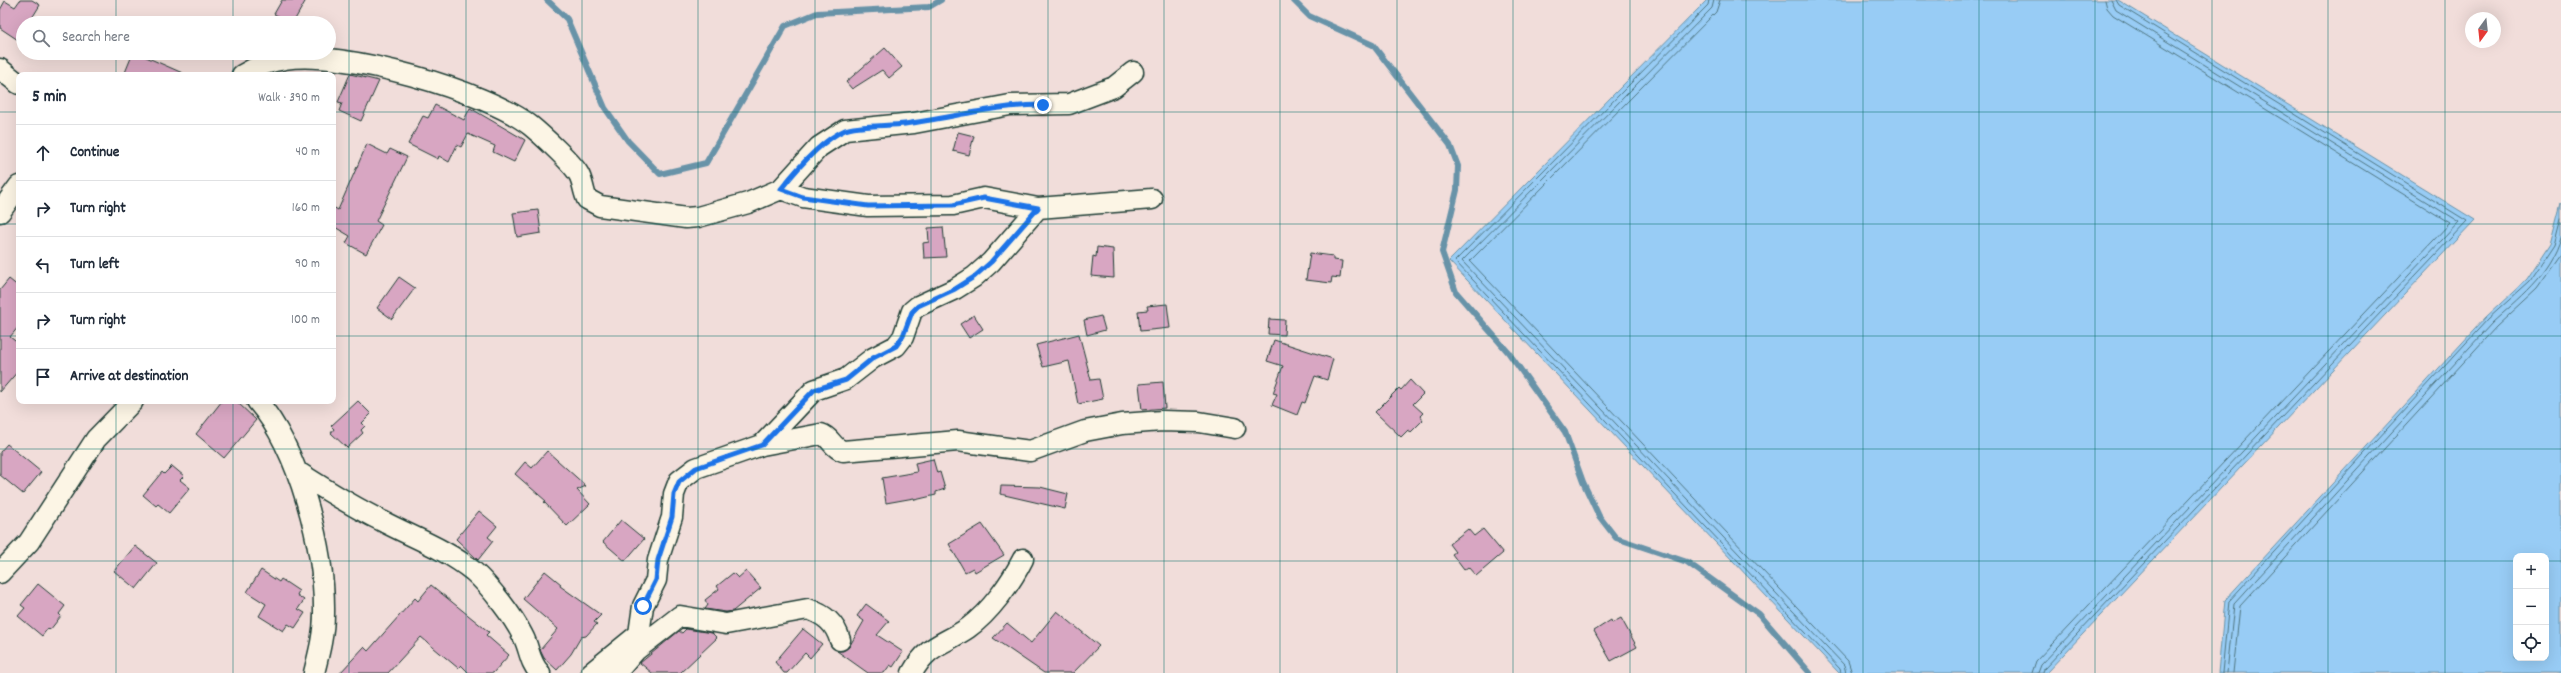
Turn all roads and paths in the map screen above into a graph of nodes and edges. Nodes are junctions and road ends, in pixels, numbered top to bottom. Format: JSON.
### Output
{"nodes":[{"id":1,"x":281,"y":60,"type":"edge"},
{"id":2,"x":336,"y":60,"type":"edge"},
{"id":3,"x":0,"y":68,"type":"edge"},
{"id":4,"x":247,"y":72,"type":"edge"},
{"id":5,"x":1133,"y":72,"type":"dead end"},
{"id":6,"x":16,"y":81,"type":"edge"},
{"id":7,"x":781,"y":189,"type":"junction"},
{"id":8,"x":16,"y":190,"type":"edge"},
{"id":9,"x":1152,"y":199,"type":"dead end"},
{"id":10,"x":1038,"y":208,"type":"junction"},
{"id":11,"x":0,"y":212,"type":"edge"},
{"id":12,"x":130,"y":404,"type":"edge"},
{"id":13,"x":259,"y":404,"type":"edge"},
{"id":14,"x":1235,"y":428,"type":"dead end"},
{"id":15,"x":762,"y":445,"type":"junction"},
{"id":16,"x":298,"y":472,"type":"junction"},
{"id":17,"x":1023,"y":559,"type":"dead end"},
{"id":18,"x":0,"y":573,"type":"edge"},
{"id":19,"x":840,"y":640,"type":"dead end"},
{"id":20,"x":638,"y":641,"type":"junction"},
{"id":21,"x":314,"y":673,"type":"edge"},
{"id":22,"x":540,"y":673,"type":"edge"},
{"id":23,"x":591,"y":673,"type":"edge"},
{"id":24,"x":616,"y":673,"type":"edge"},
{"id":25,"x":912,"y":673,"type":"edge"}],
"edges":[{"from":1,"to":4,"type":"street"},
{"from":2,"to":7,"type":"street"},
{"from":3,"to":6,"type":"street"},
{"from":5,"to":7,"type":"street"},
{"from":7,"to":10,"type":"street"},
{"from":8,"to":11,"type":"street"},
{"from":9,"to":10,"type":"street"},
{"from":10,"to":15,"type":"street"},
{"from":12,"to":18,"type":"street"},
{"from":13,"to":16,"type":"street"},
{"from":14,"to":15,"type":"street"},
{"from":15,"to":20,"type":"street"},
{"from":16,"to":21,"type":"street"},
{"from":16,"to":22,"type":"street"},
{"from":17,"to":25,"type":"street"},
{"from":19,"to":20,"type":"street"},
{"from":20,"to":23,"type":"street"},
{"from":20,"to":24,"type":"street"}]}
